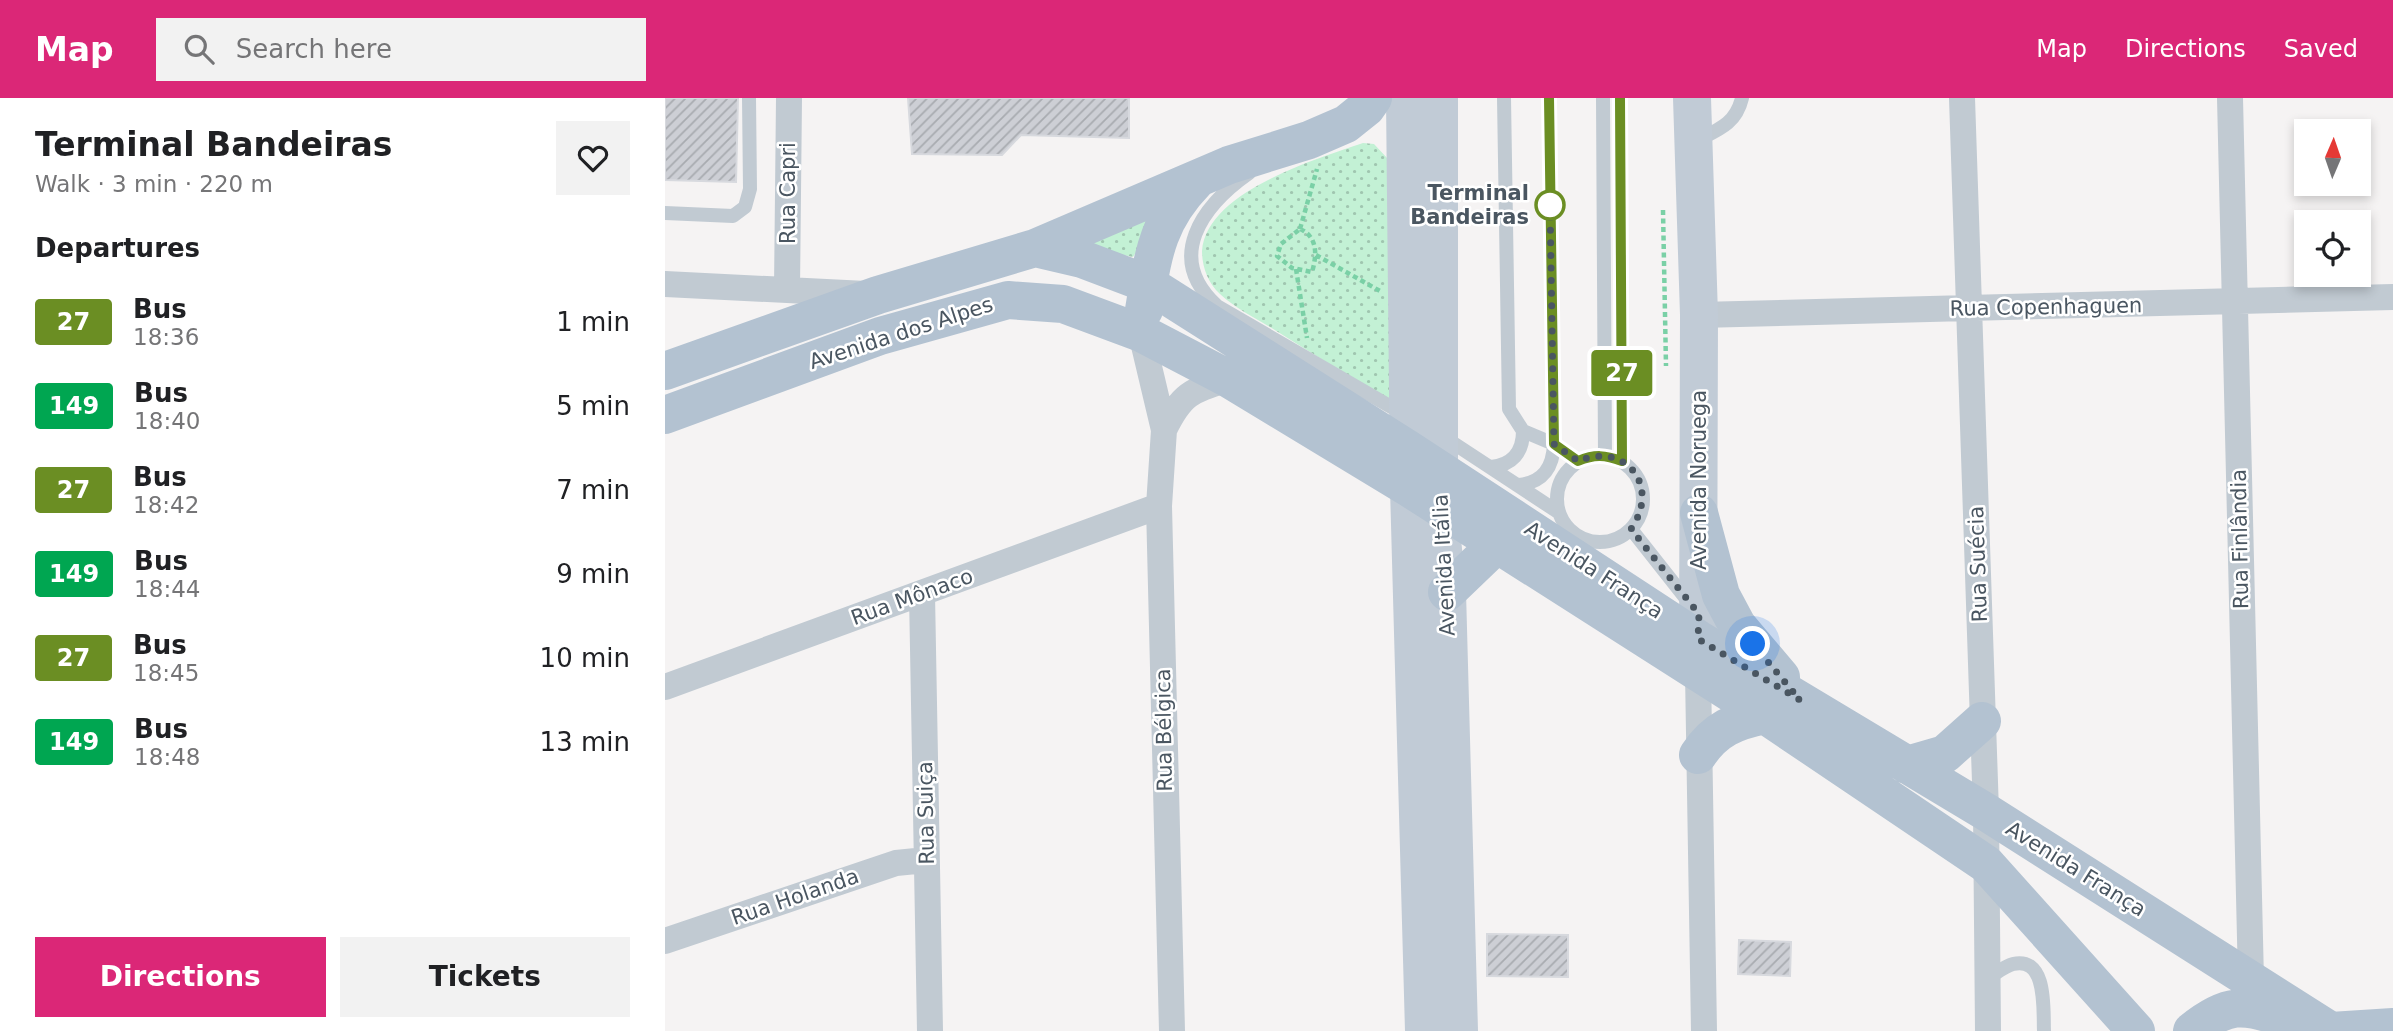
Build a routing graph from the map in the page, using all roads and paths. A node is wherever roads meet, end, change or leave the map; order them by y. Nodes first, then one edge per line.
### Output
1 (749, 98) edge
2 (789, 98) edge
3 (1373, 98) edge
4 (1405, 98) edge
5 (1439, 98) edge
6 (1504, 98) edge
7 (1549, 98) edge
8 (1603, 98) edge
9 (1620, 98) edge
10 (1692, 98) edge
11 (1742, 98) edge
12 (1962, 98) edge
13 (2230, 98) edge
14 (1318, 136) junction
15 (1693, 143) junction
16 (1199, 177) junction
17 (665, 214) edge
18 (1300, 229) junction
19 (1035, 248) junction
20 (1317, 255) junction
21 (1296, 269) junction
22 (665, 284) edge
23 (1148, 284) junction
24 (787, 289) junction
25 (878, 295) junction
26 (1388, 296) dead end
27 (2393, 297) edge
28 (2235, 303) junction
29 (1970, 309) junction
30 (1699, 315) junction
31 (1140, 333) junction
32 (1310, 360) junction
33 (665, 371) edge
34 (1229, 379) junction
35 (665, 415) edge
36 (1164, 430) junction
37 (1523, 431) junction
38 (1554, 444) junction
39 (1605, 455) junction
40 (1424, 461) junction
41 (1578, 461) junction
42 (1622, 461) junction
43 (1491, 467) junction
44 (1519, 485) junction
45 (1159, 506) junction
46 (1558, 512) junction
47 (1699, 513) junction
48 (1631, 529) junction
49 (1496, 545) junction
50 (1447, 592) junction
51 (922, 594) junction
52 (1698, 642) junction
53 (665, 687) edge
54 (1800, 700) junction
55 (1765, 715) junction
56 (1982, 722) junction
57 (1698, 755) junction
58 (1907, 765) junction
59 (1986, 812) junction
60 (926, 860) junction
61 (1986, 864) junction
62 (665, 941) edge
63 (1988, 978) junction
64 (2251, 980) junction
65 (2393, 1027) edge
66 (930, 1031) edge
67 (1172, 1031) edge
68 (1424, 1031) edge
69 (1459, 1031) edge
70 (1704, 1031) edge
71 (1987, 1031) edge
72 (2044, 1031) edge
73 (2136, 1031) edge
74 (2192, 1031) edge
75 (2331, 1031) edge

1 - 17 lane
2 - 24 street, Rua Capri
3 - 14 main road, Avenida dos Alpes
4 - 40 main road, Avenida Itália
5 - 40 main road, Avenida Itália
6 - 37 lane
7 - 38 lane
8 - 39 lane
9 - 42 lane
10 - 15 main road, Avenida Noruega
11 - 15 lane
12 - 29 street, Rua Suécia
13 - 28 street, Rua Finlândia
14 - 16 main road, Avenida dos Alpes
14 - 18 path
14 - 32 lane
15 - 30 main road, Avenida Noruega
16 - 19 main road, Avenida dos Alpes
16 - 23 main road
18 - 20 path
18 - 21 path
19 - 23 main road, Avenida França
19 - 25 main road, Avenida dos Alpes
20 - 21 path
20 - 26 path
21 - 32 path
22 - 24 street
23 - 31 main road
23 - 40 main road, Avenida França
24 - 25 street
25 - 33 main road, Avenida dos Alpes
27 - 28 street, Rua Copenhaguen
28 - 29 street, Rua Copenhaguen
28 - 64 street, Rua Finlândia
29 - 30 street, Rua Copenhaguen
29 - 56 street, Rua Suécia
30 - 47 main road, Avenida Noruega
31 - 34 main road, Avenida França
31 - 35 main road, Avenida dos Alpes
31 - 36 street, Rua Bélgica
32 - 40 lane
34 - 36 street, Rua Bélgica
34 - 40 main road, Avenida França
36 - 45 street, Rua Bélgica
37 - 38 lane
37 - 43 lane
38 - 41 lane
38 - 44 lane
39 - 41 lane
39 - 42 lane
40 - 43 lane
40 - 49 main road, Avenida França
40 - 50 main road, Avenida Itália
40 - 52 main road, Avenida França
40 - 68 main road, Avenida Itália
41 - 46 lane
42 - 48 lane
43 - 44 lane
44 - 46 lane
45 - 51 street, Rua Mônaco
45 - 67 street, Rua Bélgica
46 - 48 lane
47 - 52 main road, Avenida Noruega
47 - 54 main road
48 - 52 lane
49 - 50 main road
49 - 52 main road, Avenida França
50 - 69 main road, Avenida Itália
51 - 53 street, Rua Mônaco
51 - 60 street, Rua Suiça
52 - 54 main road, Avenida França
52 - 55 main road, Avenida França
52 - 57 street, Avenida Noruega
54 - 58 main road, Avenida França
55 - 57 main road
55 - 61 main road, Avenida França
56 - 58 main road
56 - 59 street, Rua Suécia
57 - 70 street, Avenida Noruega
58 - 59 main road, Avenida França
59 - 61 street, Rua Suécia
59 - 64 main road, Avenida França
60 - 62 street, Rua Holanda
60 - 66 street, Rua Suiça
61 - 63 street, Rua Suécia
61 - 73 main road, Avenida França
63 - 71 street, Rua Suécia
63 - 72 lane
64 - 75 main road, Avenida França
65 - 75 main road
74 - 75 main road

